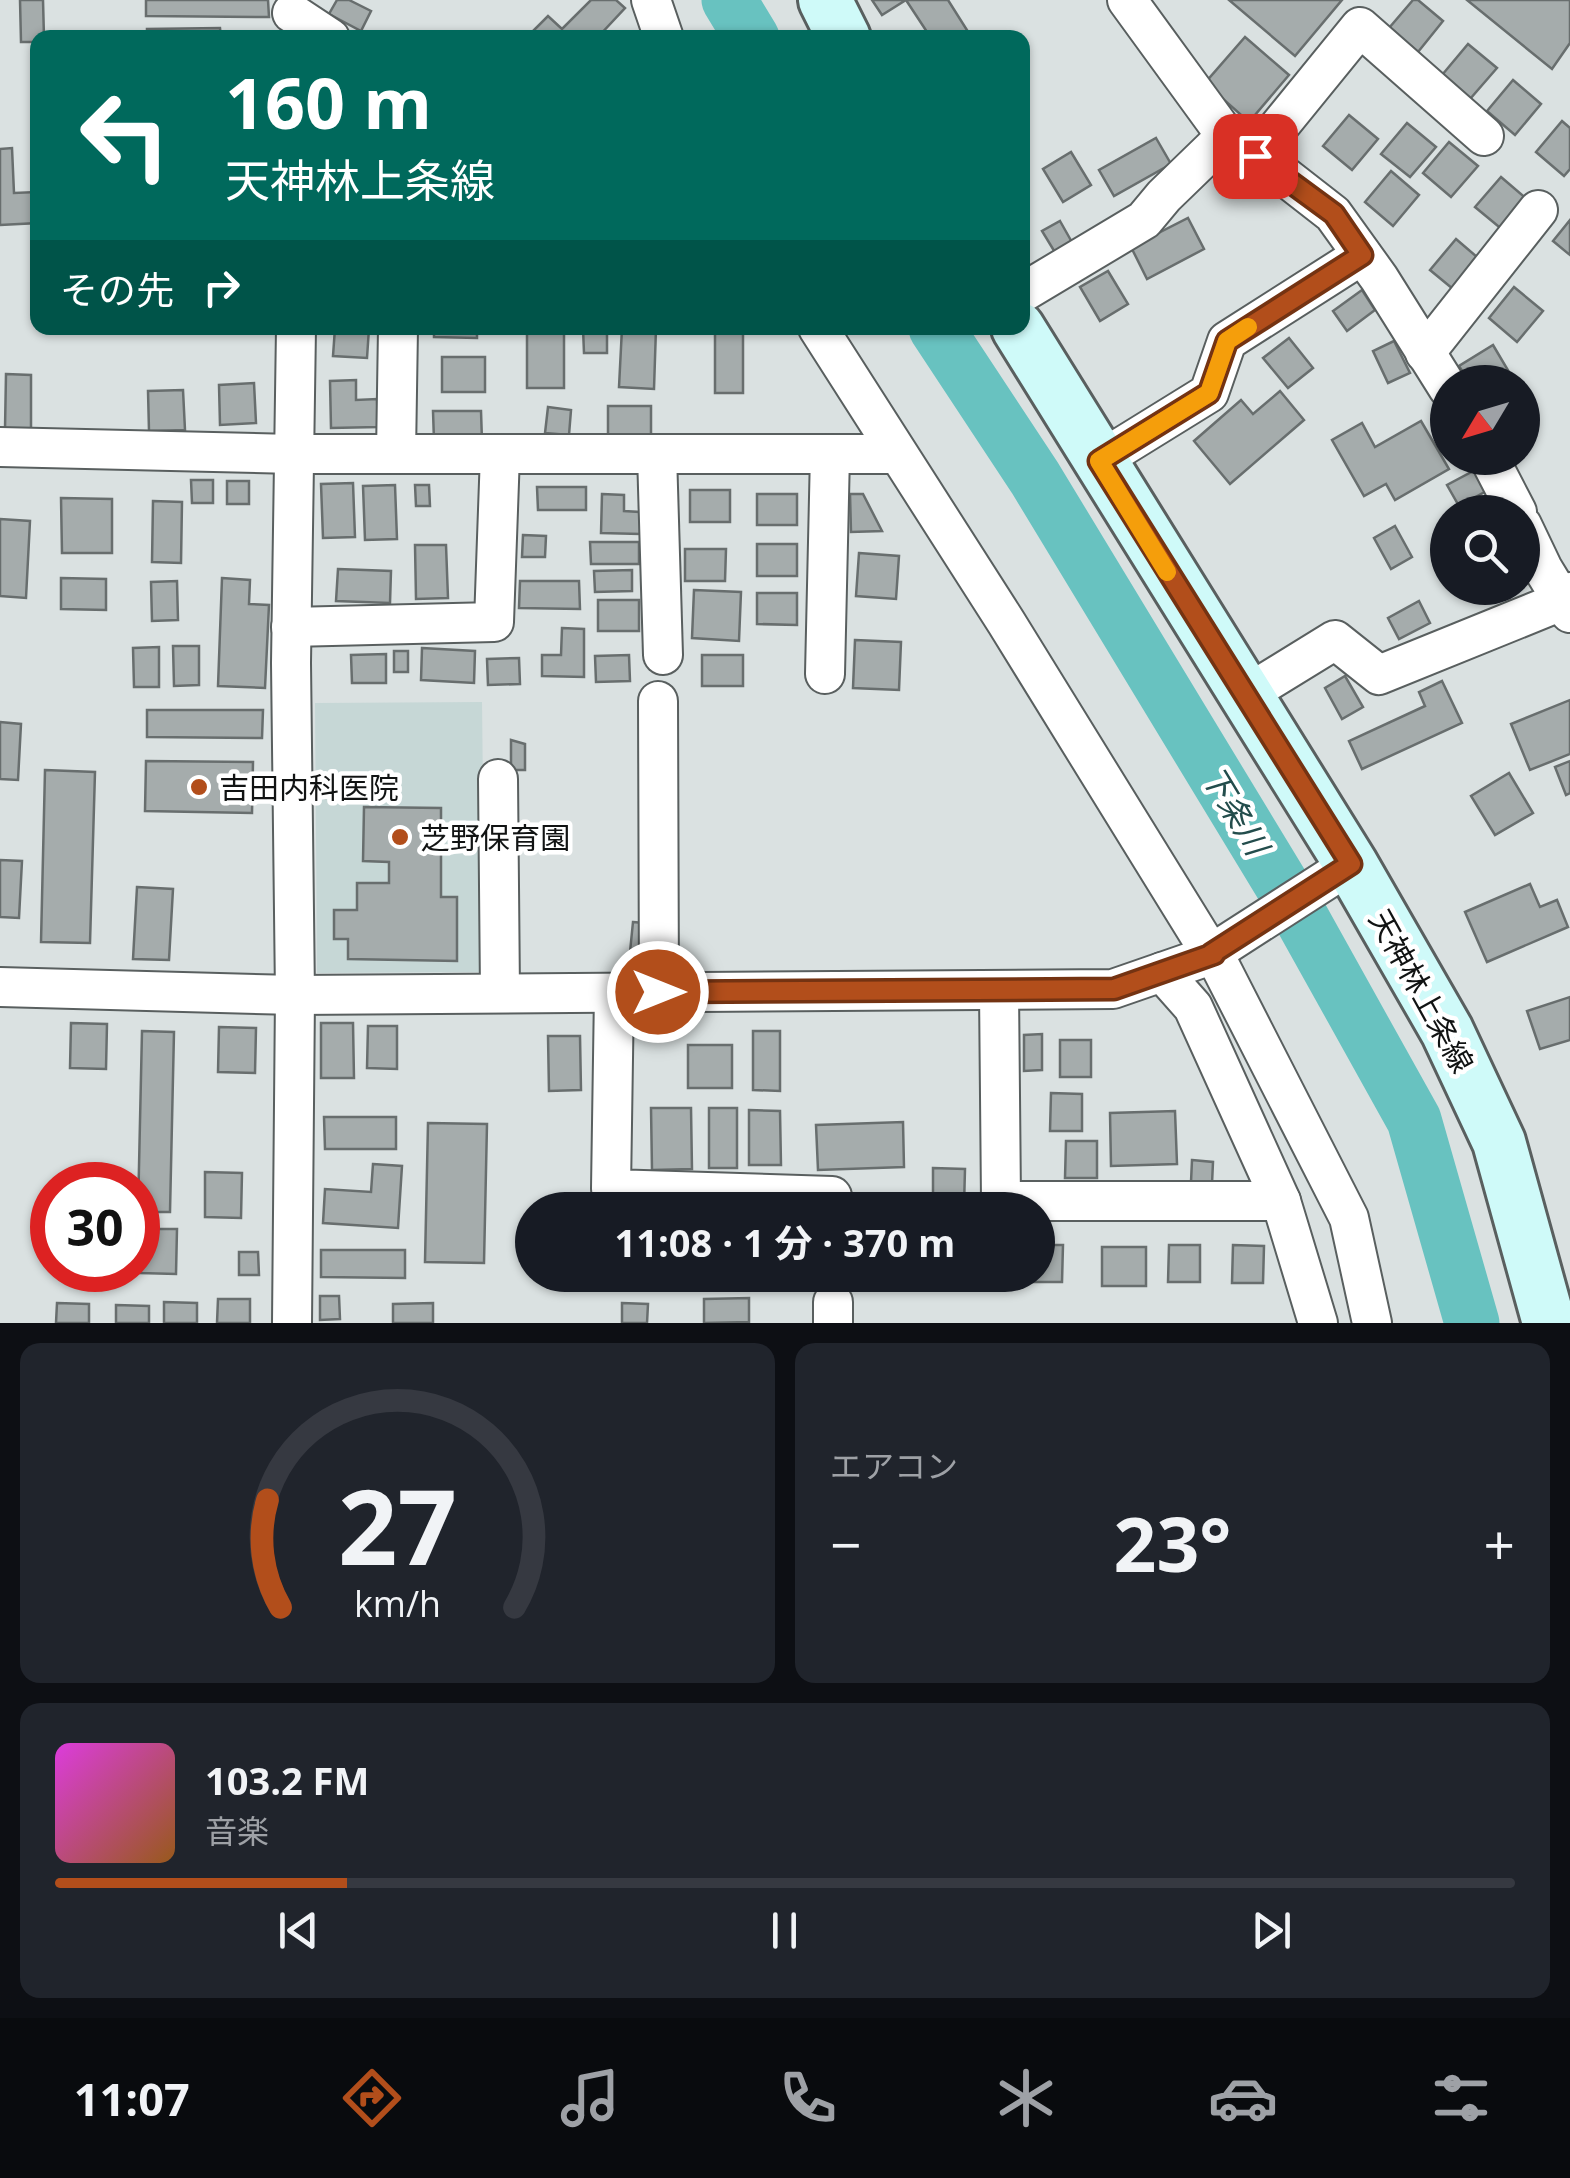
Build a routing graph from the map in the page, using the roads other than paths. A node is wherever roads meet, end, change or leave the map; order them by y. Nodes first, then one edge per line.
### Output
1 (651, 0) edge
2 (825, 0) edge
3 (1126, 0) edge
4 (292, 17) edge
5 (316, 30) edge
6 (661, 30) edge
7 (840, 30) edge
8 (1484, 136) dead end
9 (1240, 146) junction
10 (1538, 210) dead end
11 (1362, 255) junction
12 (1030, 288) edge
13 (296, 335) edge
14 (398, 335) edge
15 (822, 335) edge
16 (1022, 335) edge
17 (1425, 353) junction
18 (1433, 365) edge
19 (0, 447) edge
20 (294, 454) junction
21 (396, 454) junction
22 (500, 454) junction
23 (657, 454) junction
24 (830, 454) junction
25 (896, 454) junction
26 (1099, 461) junction
27 (1540, 565) edge
28 (1568, 602) edge
29 (291, 627) junction
30 (663, 655) dead end
31 (825, 674) dead end
32 (1244, 696) junction
33 (658, 701) dead end
34 (498, 779) dead end
35 (1351, 864) junction
36 (1215, 952) junction
37 (1162, 972) junction
38 (0, 988) edge
39 (999, 990) junction
40 (658, 992) junction
41 (614, 993) junction
42 (500, 994) junction
43 (295, 995) junction
44 (705, 1192) edge
45 (1280, 1201) junction
46 (292, 1323) edge
47 (1318, 1323) edge
48 (1372, 1323) edge
49 (1550, 1323) edge

1 - 6 street
2 - 7 main road
3 - 9 street
4 - 5 street
8 - 9 street
9 - 11 street
9 - 12 street
10 - 17 street
11 - 17 street
11 - 26 street
13 - 20 street
14 - 21 street
15 - 25 street
16 - 26 main road, 天神林上条線
17 - 18 street
19 - 20 street
20 - 21 street
20 - 29 street
21 - 22 street
22 - 23 street
22 - 29 street
23 - 24 street
23 - 30 street
24 - 25 street
24 - 31 street
25 - 36 street
26 - 32 main road, 天神林上条線
27 - 28 street
28 - 32 street
29 - 43 street
32 - 35 main road, 天神林上条線
33 - 40 street
34 - 42 street
35 - 36 street
35 - 49 main road, 天神林上条線
36 - 37 street
36 - 48 street
37 - 39 street
37 - 45 street
38 - 43 street
39 - 40 street
39 - 45 street
40 - 41 street
41 - 42 street
41 - 44 street
42 - 43 street
43 - 46 street
45 - 47 street

